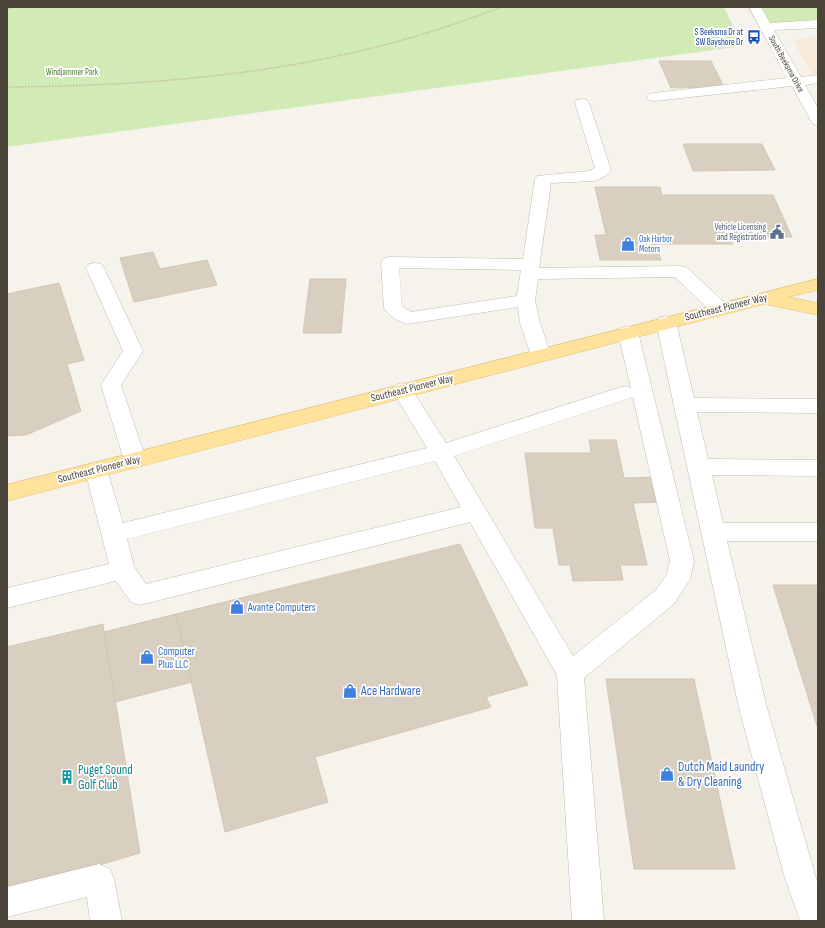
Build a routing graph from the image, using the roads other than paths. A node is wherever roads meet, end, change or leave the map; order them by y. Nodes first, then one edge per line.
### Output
1 (755, 7) edge
2 (818, 24) edge
3 (766, 27) junction
4 (818, 79) edge
5 (795, 80) junction
6 (654, 97) dead end
7 (582, 103) dead end
8 (816, 115) edge
9 (95, 268) dead end
10 (530, 269) junction
11 (818, 284) edge
12 (763, 298) junction
13 (526, 300) junction
14 (720, 309) junction
15 (818, 309) edge
16 (666, 322) junction
17 (628, 332) junction
18 (542, 355) junction
19 (402, 390) junction
20 (625, 393) dead end
21 (684, 405) junction
22 (818, 406) edge
23 (441, 452) junction
24 (135, 460) junction
25 (698, 467) junction
26 (818, 468) edge
27 (96, 470) junction
28 (7, 493) edge
29 (476, 512) junction
30 (713, 532) junction
31 (818, 532) edge
32 (114, 534) junction
33 (122, 570) junction
34 (7, 598) edge
35 (570, 674) junction
36 (7, 902) edge
37 (106, 921) edge
38 (588, 921) edge
39 (816, 921) edge

1 - 3 street, South Beeksma Drive
2 - 3 street
3 - 5 street, South Beeksma Drive
4 - 5 street
5 - 6 street
5 - 8 street, South Beeksma Drive
7 - 10 street
9 - 24 street
10 - 13 street
10 - 13 street
10 - 14 street
11 - 12 main road, Southeast Pioneer Way
12 - 14 main road, Southeast Pioneer Way
12 - 15 main road
13 - 18 street
14 - 16 main road, Southeast Pioneer Way
16 - 17 main road, Southeast Pioneer Way
16 - 21 street
17 - 18 main road, Southeast Pioneer Way
17 - 35 street
18 - 19 main road, Southeast Pioneer Way
19 - 23 street
19 - 24 main road, Southeast Pioneer Way
20 - 23 street
21 - 22 street
21 - 25 street
23 - 29 street
23 - 32 street
24 - 27 main road, Southeast Pioneer Way
25 - 26 street
25 - 30 street
27 - 28 main road, Southeast Pioneer Way
27 - 32 street
29 - 33 street
29 - 35 street
30 - 31 street
30 - 39 street
32 - 33 street
33 - 34 street
35 - 38 street
36 - 37 street

